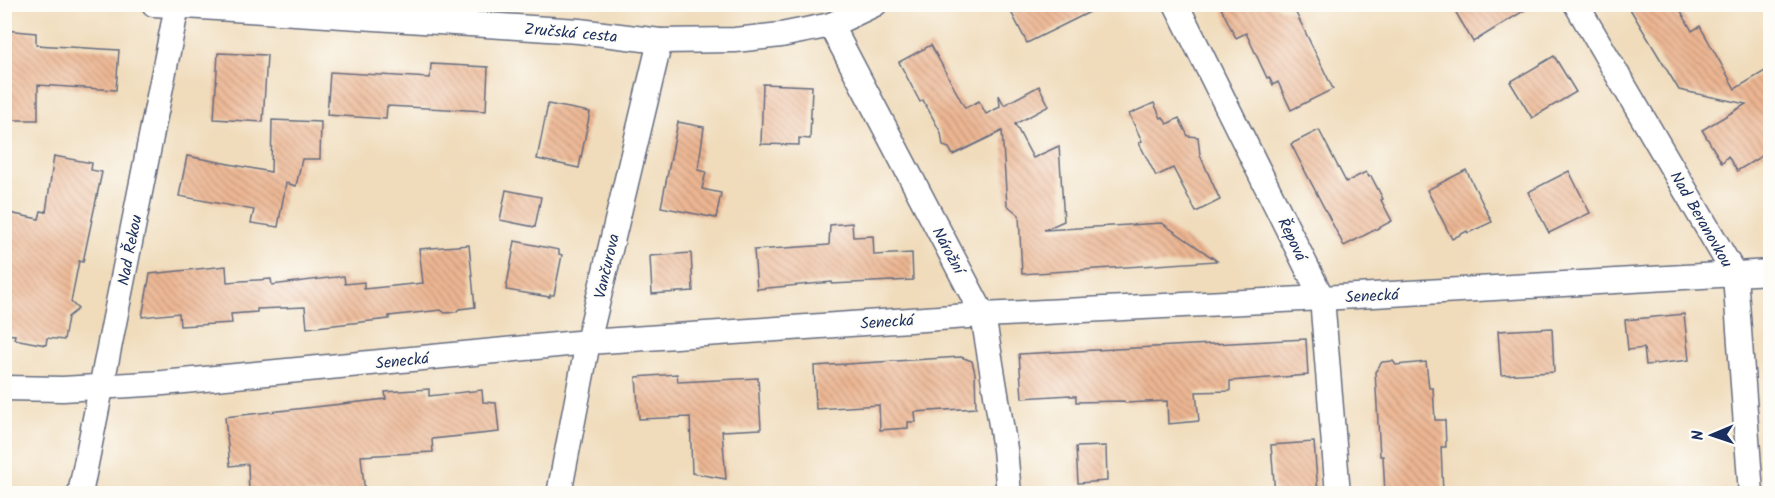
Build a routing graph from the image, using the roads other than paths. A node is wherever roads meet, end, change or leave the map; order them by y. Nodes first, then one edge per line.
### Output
1 (874, 4) edge
2 (1176, 4) edge
3 (1576, 4) edge
4 (165, 5) edge
5 (831, 25) junction
6 (660, 41) junction
7 (1770, 272) edge
8 (1735, 275) junction
9 (1322, 298) junction
10 (983, 315) junction
11 (588, 342) junction
12 (102, 387) junction
13 (4, 388) edge
14 (80, 494) edge
15 (559, 494) edge
16 (1009, 494) edge
17 (1338, 494) edge
18 (1751, 494) edge

1 - 5 street, Zručská cesta
2 - 9 street, Řepová
3 - 8 street, Nad Beranovkou
4 - 6 street, Zručská cesta
4 - 12 street, Nad Řekou
5 - 6 street, Zručská cesta
5 - 10 street, Nárožní
6 - 11 street, Vančurova
7 - 8 street, Senecká
8 - 9 street, Senecká
8 - 18 street, Nad Beranovkou
9 - 10 street, Senecká
9 - 17 street, Řepová
10 - 11 street, Senecká
10 - 16 street, Nárožní
11 - 12 street, Senecká
11 - 15 street, Vančurova
12 - 13 street, Senecká
12 - 14 street, Nad Řekou

